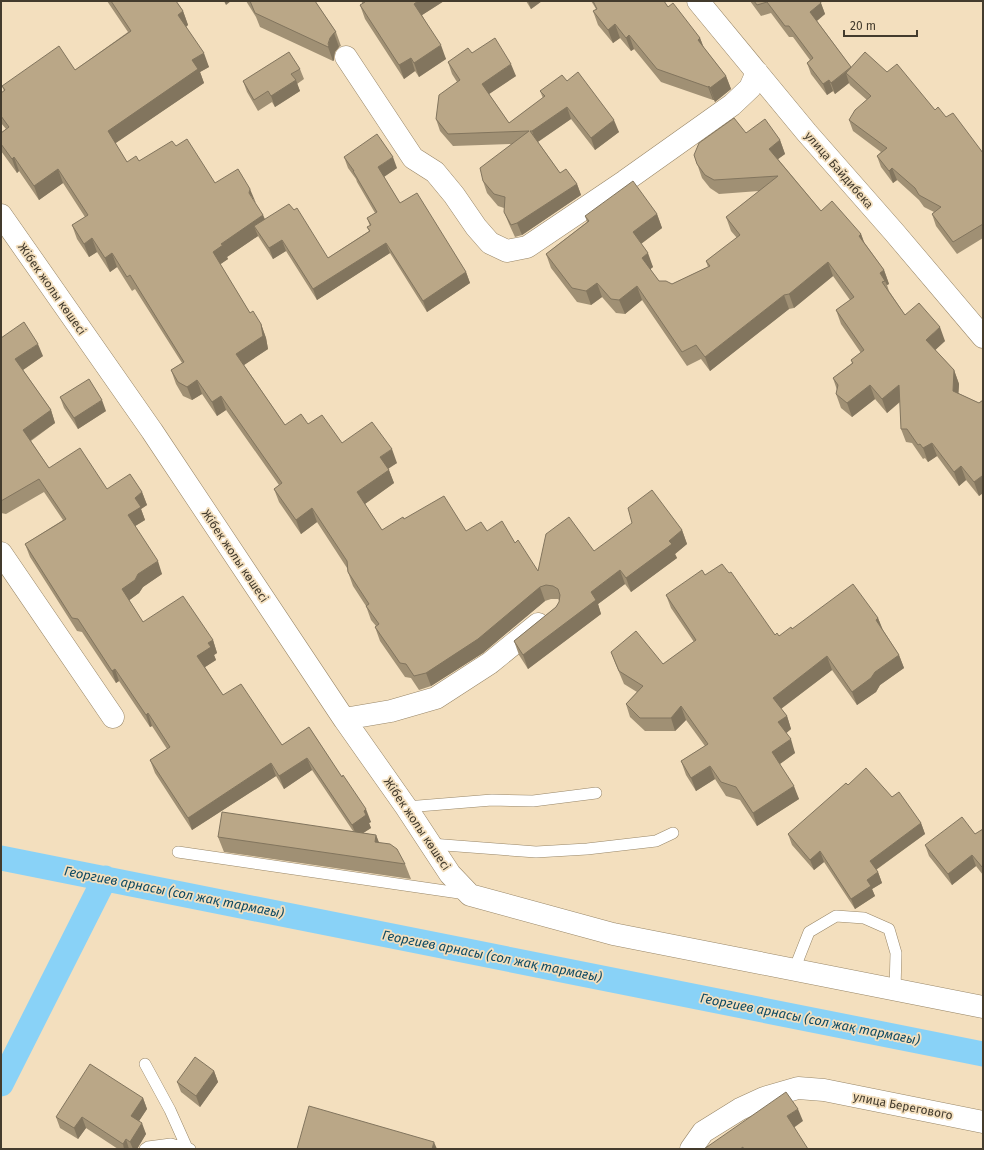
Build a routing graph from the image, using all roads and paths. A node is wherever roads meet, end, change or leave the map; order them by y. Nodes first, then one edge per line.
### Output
1 (698, 1) edge
2 (346, 57) dead end
3 (757, 72) junction
4 (1, 215) edge
5 (983, 337) edge
6 (1, 553) edge
7 (553, 611) edge
8 (113, 717) dead end
9 (344, 719) junction
10 (596, 793) dead end
11 (406, 807) junction
12 (673, 833) dead end
13 (431, 844) junction
14 (178, 852) dead end
15 (470, 895) junction
16 (794, 970) junction
17 (895, 990) junction
18 (983, 1007) edge
19 (145, 1064) dead end
20 (983, 1122) edge
21 (189, 1148) edge
22 (145, 1149) edge
23 (691, 1149) edge

1 - 3 street, улица Байдибека
2 - 3 street
3 - 5 street, улица Байдибека
4 - 9 street, Жібек жолы көшесі
6 - 8 street
7 - 9 street
9 - 11 street, Жібек жолы көшесі
10 - 11 lane
11 - 13 street, Жібек жолы көшесі
12 - 13 lane
13 - 15 street, Жібек жолы көшесі
14 - 15 lane
15 - 16 street
16 - 17 street
16 - 17 lane
17 - 18 street
19 - 21 lane
20 - 23 street, улица Берегового
21 - 22 lane

